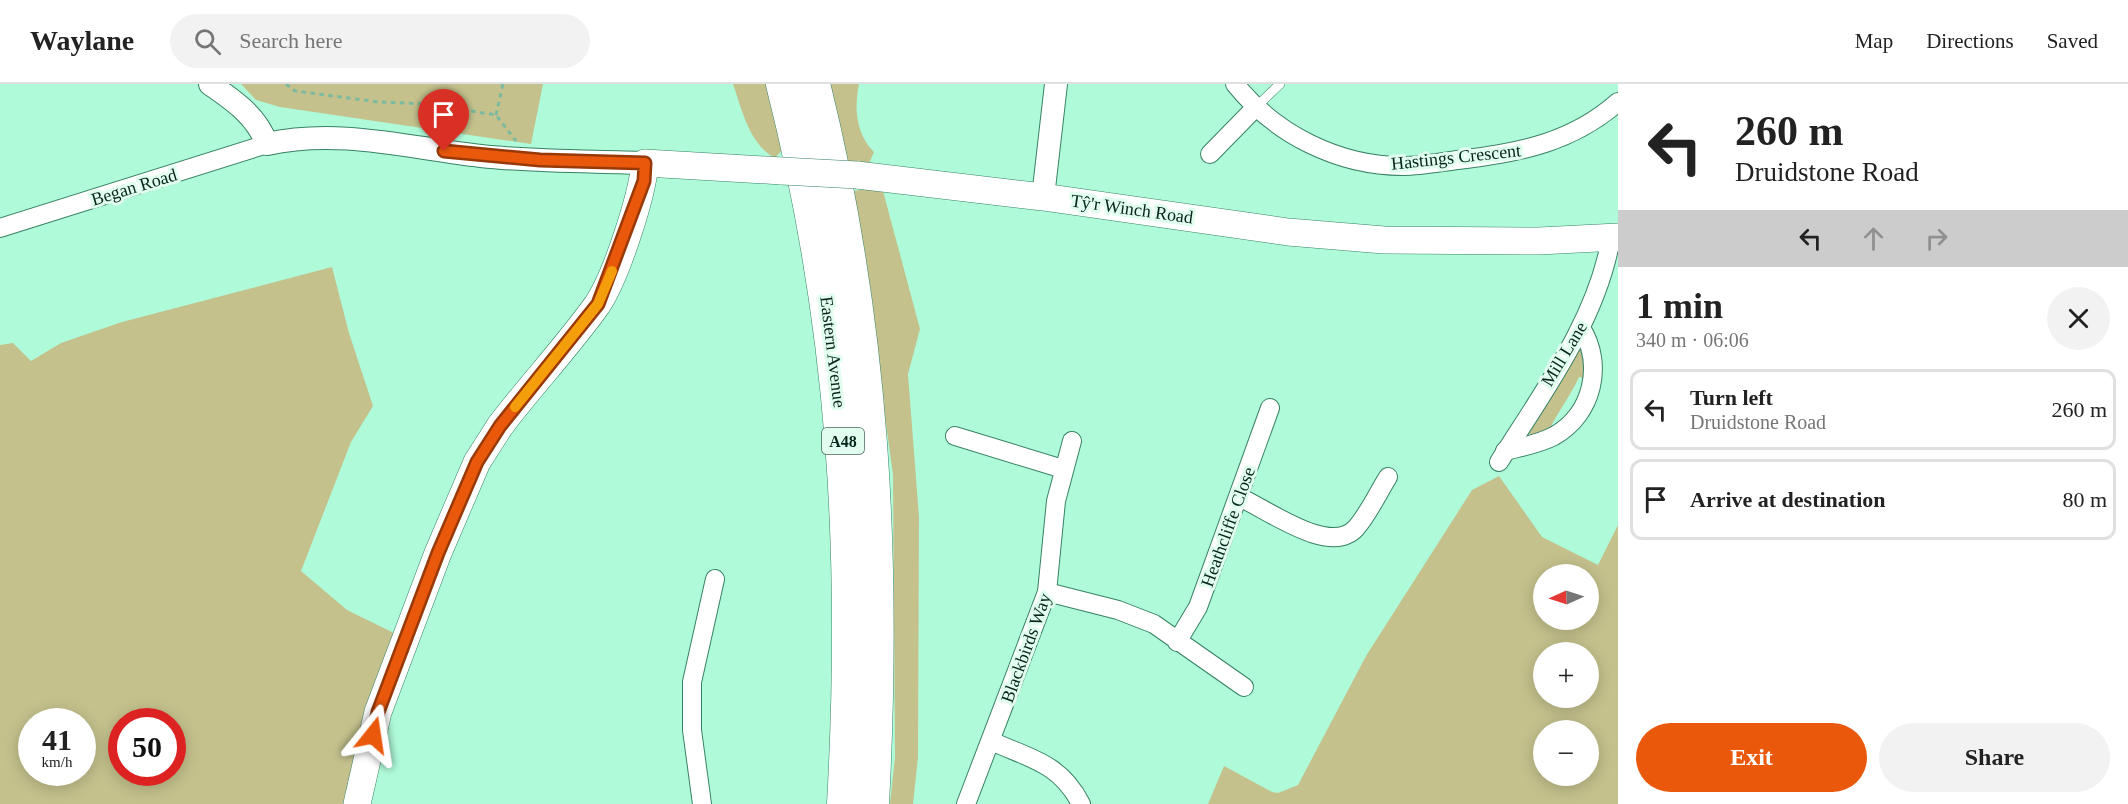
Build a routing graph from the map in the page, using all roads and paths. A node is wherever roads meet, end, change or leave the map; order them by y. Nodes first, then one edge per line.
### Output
1 (210, 84) edge
2 (286, 84) edge
3 (503, 84) edge
4 (782, 84) edge
5 (814, 84) edge
6 (1056, 84) edge
7 (1235, 84) edge
8 (1280, 84) edge
9 (1618, 102) edge
10 (1256, 107) junction
11 (496, 115) junction
12 (518, 142) dead end
13 (267, 144) junction
14 (1210, 154) dead end
15 (645, 163) junction
16 (1044, 197) junction
17 (0, 228) edge
18 (1614, 238) edge
19 (1581, 328) junction
20 (1270, 408) dead end
21 (955, 436) dead end
22 (1072, 441) dead end
23 (1063, 469) junction
24 (1389, 477) dead end
25 (1239, 496) junction
26 (715, 579) dead end
27 (1047, 592) junction
28 (1178, 642) junction
29 (1244, 687) dead end
30 (991, 741) junction
31 (357, 804) edge
32 (702, 804) edge
33 (843, 804) edge
34 (873, 804) edge
35 (966, 804) edge
36 (1082, 804) edge

1 - 13 street
2 - 11 path
3 - 11 path
4 - 33 highway, Eastern Avenue / A48
5 - 34 highway, Eastern Avenue / A48
6 - 16 street
7 - 10 street, Hastings Crescent
8 - 10 lane
9 - 10 street, Hastings Crescent
10 - 14 street
11 - 12 path
13 - 15 street
13 - 17 street, Began Road
15 - 16 main road, Tŷ'r Winch Road, bridge
15 - 31 main road
16 - 18 main road, Tŷ'r Winch Road
18 - 19 street, Mill Lane
19 - 19 street, Mill Lane
20 - 25 street, Heathcliffe Close
21 - 23 street
22 - 23 street, Blackbirds Way
23 - 27 street, Blackbirds Way
24 - 25 street
25 - 28 street, Heathcliffe Close
26 - 32 street
27 - 28 street
27 - 30 street, Blackbirds Way
28 - 29 street
30 - 35 street, Blackbirds Way
30 - 36 street

